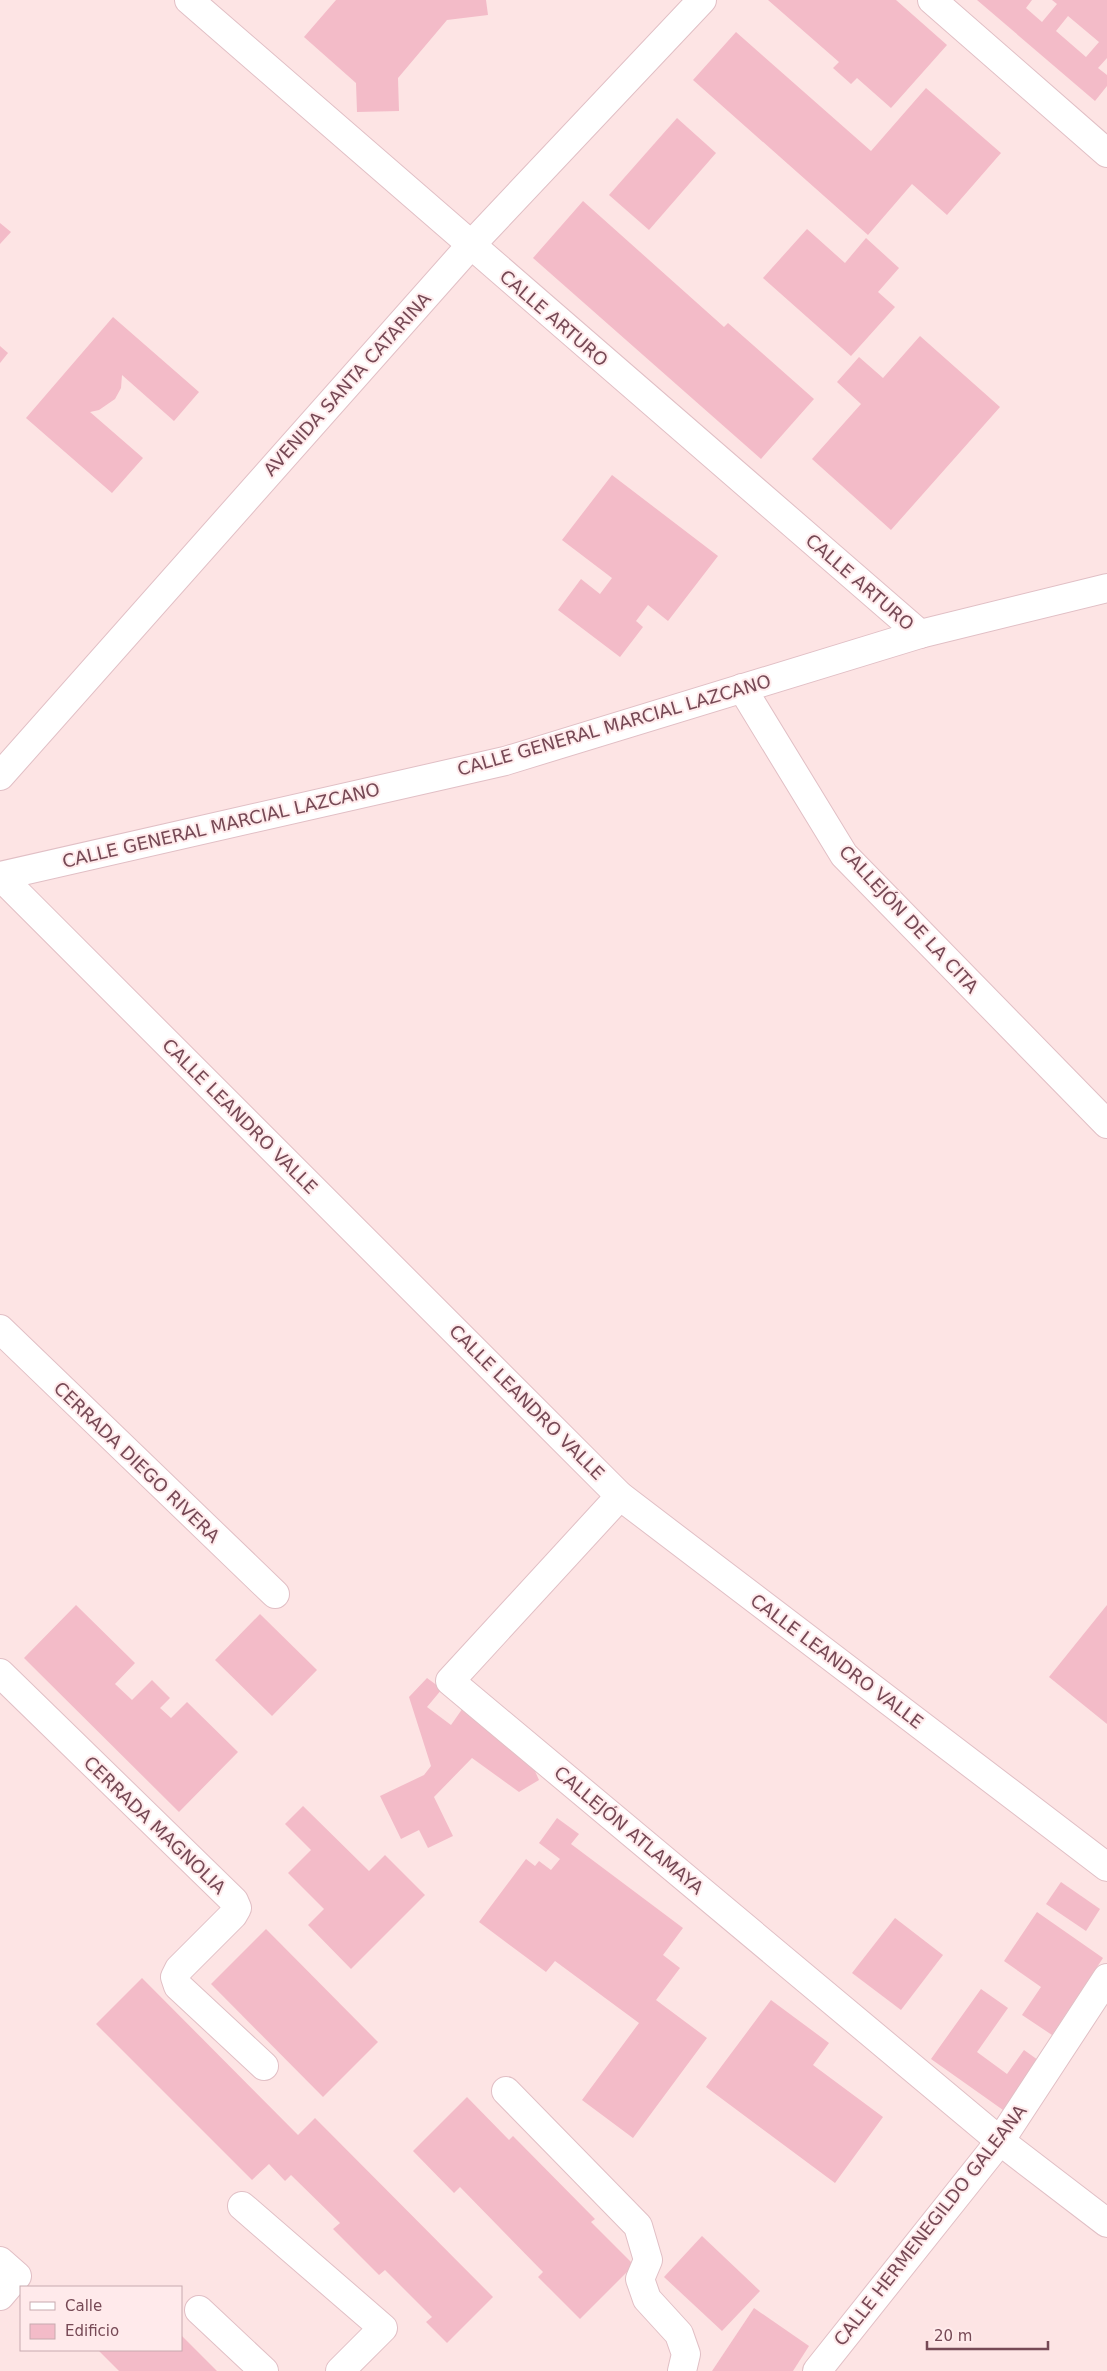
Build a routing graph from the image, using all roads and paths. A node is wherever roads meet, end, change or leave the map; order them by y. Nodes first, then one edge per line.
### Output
1 (189, 0) edge
2 (702, 0) edge
3 (932, 0) edge
4 (1107, 152) edge
5 (470, 246) junction
6 (1107, 588) edge
7 (920, 634) junction
8 (742, 688) junction
9 (0, 776) edge
10 (0, 876) edge
11 (1107, 1124) edge
12 (0, 1329) edge
13 (620, 1496) junction
14 (275, 1594) dead end
15 (0, 1673) edge
16 (1107, 1867) edge
17 (1107, 1978) edge
18 (264, 2066) dead end
19 (506, 2091) dead end
20 (1000, 2141) junction
21 (242, 2206) dead end
22 (1107, 2223) edge
23 (199, 2310) dead end
24 (264, 2371) edge
25 (340, 2371) edge
26 (682, 2371) edge
27 (817, 2371) edge

1 - 5 street, CALLE ARTURO
2 - 5 street, AVENIDA SANTA CATARINA
3 - 4 street
5 - 7 street, CALLE ARTURO
5 - 9 street, AVENIDA SANTA CATARINA
6 - 7 street, CALLE GENERAL MARCIAL LAZCANO
7 - 8 street, CALLE GENERAL MARCIAL LAZCANO
8 - 10 street, CALLE GENERAL MARCIAL LAZCANO
8 - 11 street, CALLEJÓN DE LA CITA
10 - 13 street, CALLE LEANDRO VALLE
12 - 14 street, CERRADA DIEGO RIVERA
13 - 16 street, CALLE LEANDRO VALLE
13 - 20 street, CALLEJÓN ATLAMAYA
15 - 18 street, CERRADA MAGNOLIA
17 - 20 street, CALLE HERMENEGILDO GALEANA
19 - 26 street
20 - 22 street
20 - 27 street, CALLE HERMENEGILDO GALEANA
21 - 25 street
23 - 24 street

